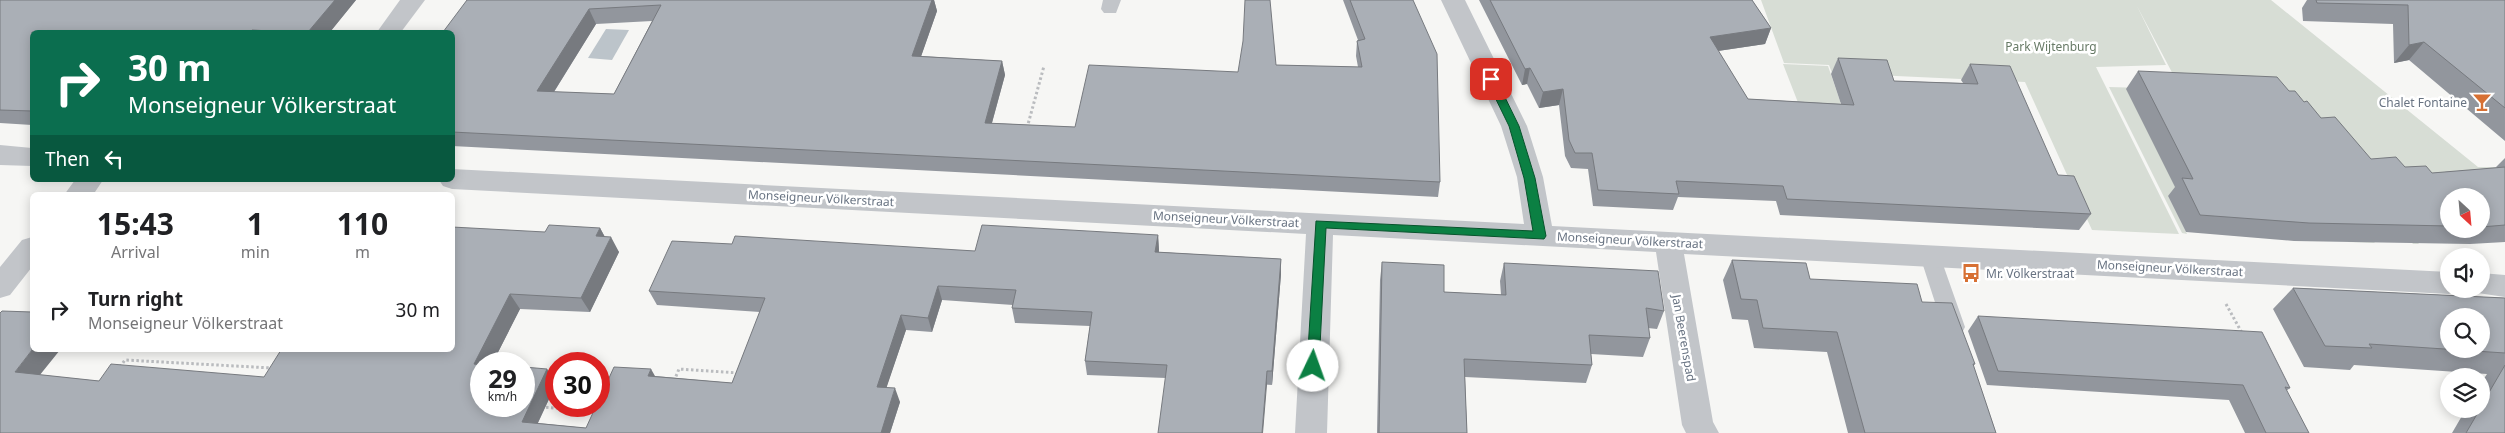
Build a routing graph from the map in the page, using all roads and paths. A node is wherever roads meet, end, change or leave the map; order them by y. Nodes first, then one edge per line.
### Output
1 (413, 0) edge
2 (1453, 0) edge
3 (390, 30) edge
4 (1044, 66) dead end
5 (1026, 132) edge
6 (0, 155) edge
7 (30, 156) edge
8 (455, 179) edge
9 (88, 182) edge
10 (80, 192) edge
11 (1320, 224) junction
12 (1540, 236) junction
13 (1668, 242) junction
14 (30, 250) edge
15 (1930, 256) junction
16 (2207, 270) junction
17 (2440, 283) edge
18 (2490, 285) edge
19 (0, 286) edge
20 (2505, 286) edge
21 (2244, 339) edge
22 (1962, 349) edge
23 (277, 369) edge
24 (748, 373) edge
25 (114, 375) edge
26 (671, 387) edge
27 (539, 407) dead end
28 (545, 407) edge
29 (1311, 433) edge
30 (1703, 433) edge

1 - 3 street
2 - 12 street
4 - 5 path
6 - 7 street
8 - 11 street, Monseigneur Völkerstraat
9 - 10 street
11 - 12 street, Monseigneur Völkerstraat
11 - 29 street
12 - 13 street, Monseigneur Völkerstraat
13 - 15 street, Monseigneur Völkerstraat
13 - 30 street, Jan Beerenspad
14 - 19 street
15 - 16 street, Monseigneur Völkerstraat
15 - 22 lane
16 - 17 street, Monseigneur Völkerstraat
16 - 21 path
18 - 20 street
23 - 25 path
24 - 26 path
27 - 28 path

